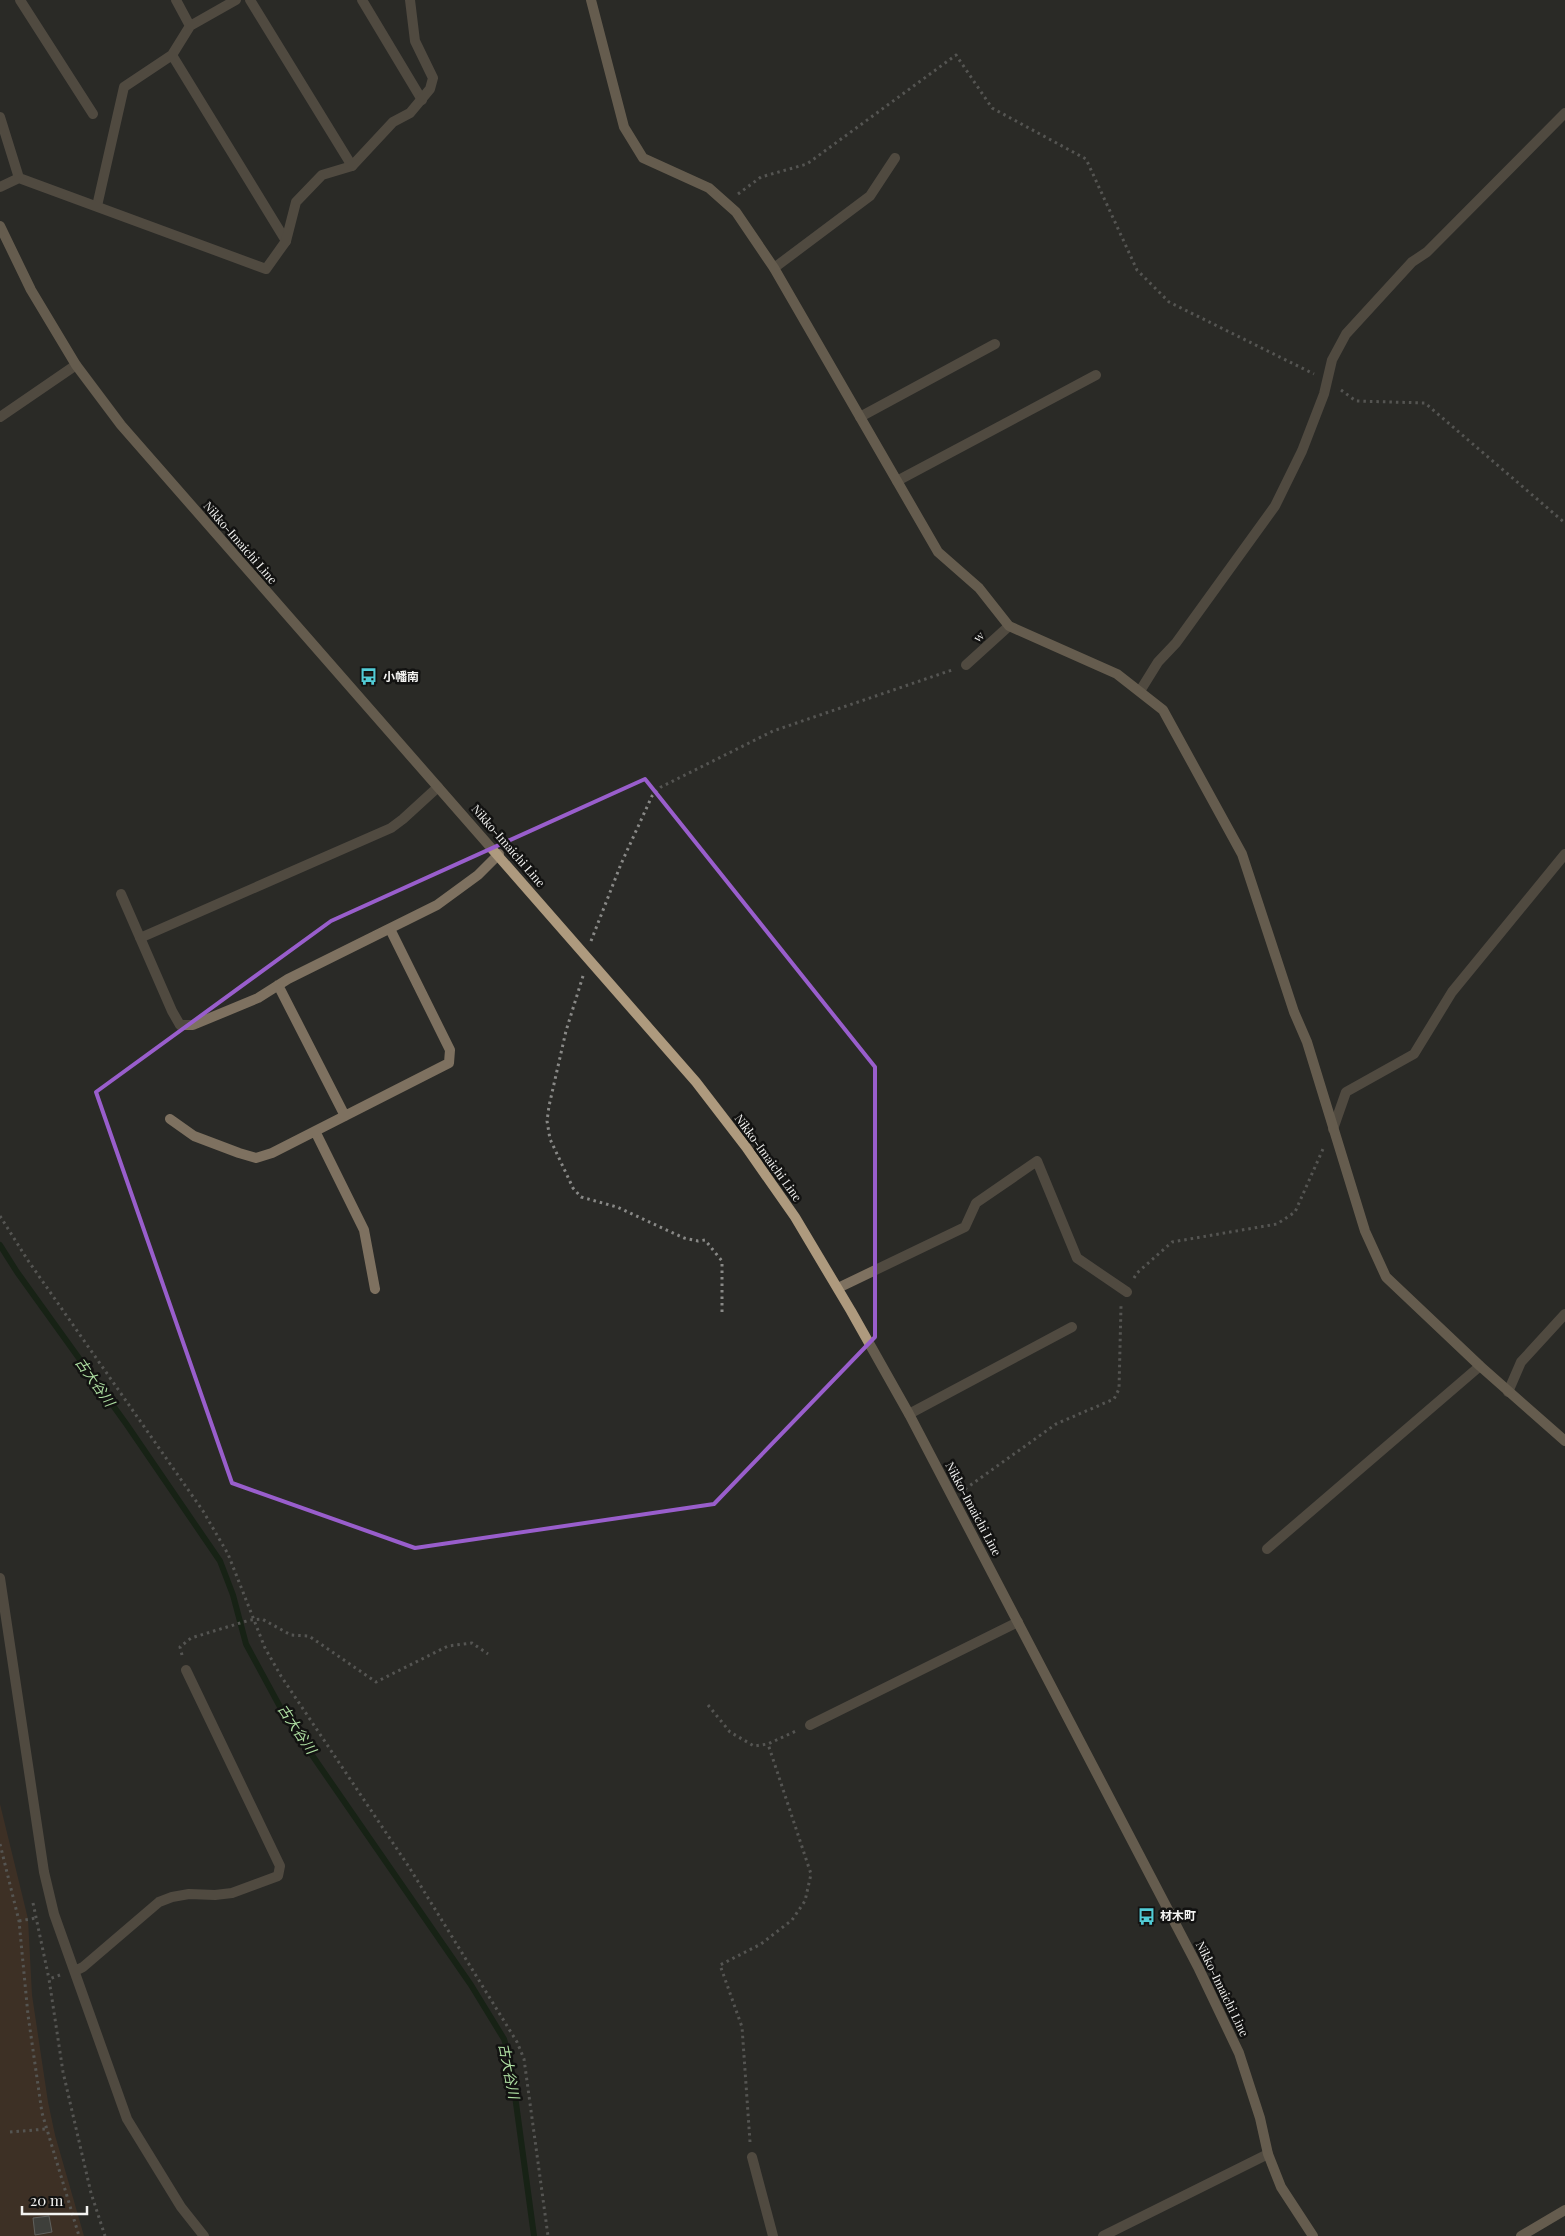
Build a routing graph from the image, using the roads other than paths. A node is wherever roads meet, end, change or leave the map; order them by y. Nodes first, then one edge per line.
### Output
1 (20, 0) edge
2 (176, 0) edge
3 (236, 0) edge
4 (250, 0) edge
5 (362, 0) edge
6 (410, 0) edge
7 (590, 0) edge
8 (190, 26) junction
9 (172, 55) junction
10 (422, 100) junction
11 (1565, 113) edge
12 (93, 114) dead end
13 (0, 116) edge
14 (895, 158) dead end
15 (352, 166) junction
16 (19, 178) junction
17 (0, 187) edge
18 (96, 206) junction
19 (0, 226) edge
20 (286, 241) junction
21 (774, 268) junction
22 (995, 344) dead end
23 (76, 365) junction
24 (1096, 374) dead end
25 (0, 417) edge
26 (860, 417) junction
27 (897, 481) junction
28 (1009, 626) junction
29 (966, 665) road end
30 (1140, 691) junction
31 (438, 787) junction
32 (499, 854) junction
33 (1565, 854) edge
34 (120, 894) dead end
35 (390, 929) junction
36 (140, 938) junction
37 (278, 985) junction
38 (345, 1116) junction
39 (170, 1119) dead end
40 (1333, 1129) junction
41 (316, 1131) junction
42 (838, 1288) junction
43 (376, 1289) dead end
44 (1126, 1292) road end
45 (1565, 1314) edge
46 (1072, 1327) dead end
47 (1480, 1366) junction
48 (1508, 1392) junction
49 (909, 1414) junction
50 (1565, 1441) edge
51 (1267, 1549) dead end
52 (0, 1578) edge
53 (1018, 1622) junction
54 (186, 1670) road end
55 (810, 1725) road end
56 (75, 1971) junction
57 (1268, 2154) junction
58 (752, 2157) road end
59 (1565, 2210) edge
60 (204, 2236) edge
61 (773, 2236) edge
62 (1103, 2236) edge
63 (1313, 2236) edge
64 (1521, 2236) edge

1 - 12 street
2 - 8 street
3 - 8 street
4 - 15 street
5 - 10 street
6 - 10 street
7 - 21 main road
8 - 9 street
9 - 18 street
9 - 20 street
10 - 15 street
11 - 30 street
13 - 16 street
14 - 21 street
15 - 20 street
16 - 17 street
16 - 18 street
18 - 20 street
19 - 23 main road, Nikko-Imaichi Line
21 - 26 main road
22 - 26 street
23 - 25 street
23 - 31 main road, Nikko-Imaichi Line
24 - 27 street
26 - 27 main road
27 - 28 main road
28 - 29 street, w
28 - 30 main road
30 - 40 main road
31 - 32 main road, Nikko-Imaichi Line
31 - 36 street
32 - 35 street
32 - 42 main road, Nikko-Imaichi Line
33 - 40 street
34 - 36 street
35 - 37 street
35 - 38 street
36 - 37 street
37 - 38 street
38 - 41 street
39 - 41 street
40 - 47 main road
41 - 43 street
42 - 44 street
42 - 49 main road, Nikko-Imaichi Line
45 - 48 street
46 - 49 street
47 - 48 main road
47 - 51 street
48 - 50 main road
49 - 53 main road, Nikko-Imaichi Line
52 - 56 street
53 - 55 street
53 - 57 main road, Nikko-Imaichi Line
54 - 56 street
56 - 60 street
57 - 62 street
57 - 63 main road, Nikko-Imaichi Line
58 - 61 street
59 - 64 main road

